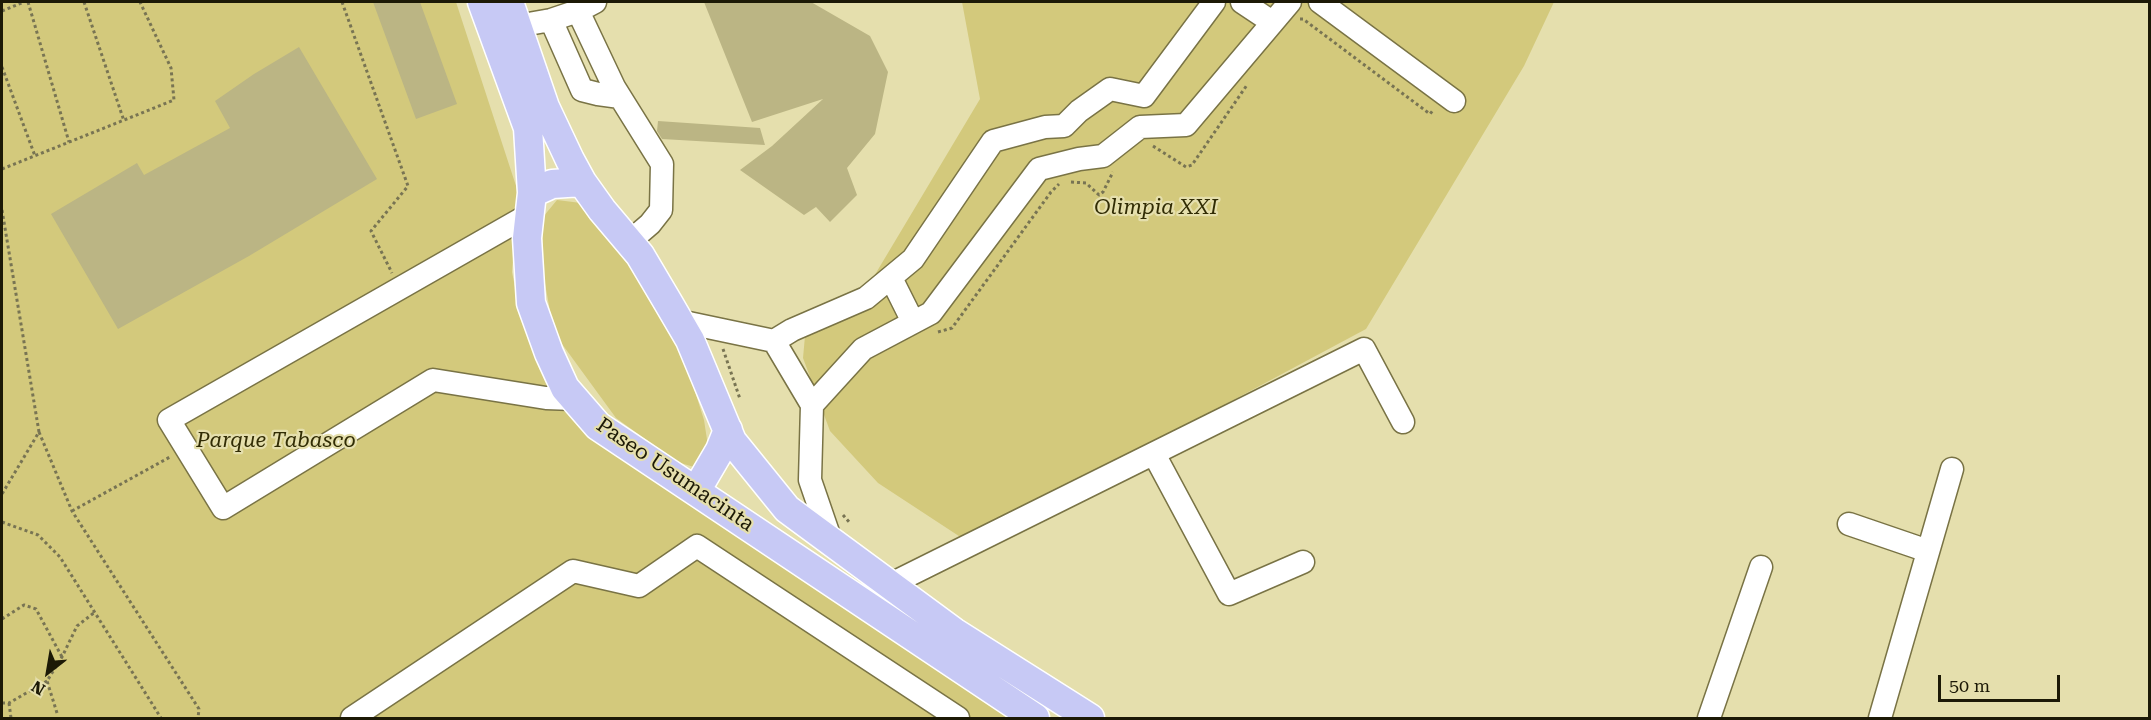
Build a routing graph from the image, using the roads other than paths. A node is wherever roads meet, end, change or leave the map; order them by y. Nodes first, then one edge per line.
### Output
1 (482, 2) edge
2 (1214, 2) edge
3 (1242, 2) edge
4 (1320, 2) edge
5 (587, 6) edge
6 (1346, 9) edge
7 (513, 14) edge
8 (1285, 14) edge
9 (552, 20) junction
10 (1144, 96) junction
11 (620, 97) junction
12 (1450, 98) road end
13 (1045, 127) junction
14 (1151, 136) junction
15 (1055, 165) junction
16 (582, 182) junction
17 (531, 203) junction
18 (629, 242) junction
19 (891, 278) junction
20 (679, 321) junction
21 (922, 327) junction
22 (774, 341) junction
23 (574, 399) junction
24 (812, 405) junction
25 (1403, 422) dead end
26 (728, 430) junction
27 (1154, 454) junction
28 (1952, 469) dead end
29 (696, 491) junction
30 (1849, 524) dead end
31 (840, 532) junction
32 (1928, 551) junction
33 (1303, 562) dead end
34 (1761, 567) dead end
35 (890, 585) junction
36 (352, 718) edge
37 (958, 718) edge
38 (1035, 718) edge
39 (1090, 718) edge
40 (1709, 718) edge
41 (1880, 718) edge

1 - 17 main road, Paseo Usumacinta
2 - 10 street
3 - 8 street
4 - 6 street
5 - 9 street
5 - 11 street
6 - 12 street
7 - 9 street
7 - 16 main road, Paseo Usumacinta
8 - 14 street
9 - 11 street
10 - 13 street
10 - 14 street
11 - 18 street
13 - 15 street
13 - 19 street
14 - 15 street
15 - 21 street
16 - 17 main road
16 - 18 main road, Paseo Usumacinta
17 - 23 main road, Paseo Usumacinta
17 - 23 street
18 - 20 main road, Paseo Usumacinta
19 - 21 street
19 - 22 street
20 - 22 street
20 - 26 main road, Paseo Usumacinta
21 - 24 street
22 - 24 street
23 - 29 main road, Paseo Usumacinta
24 - 31 street
25 - 27 street
26 - 29 main road
26 - 31 main road, Paseo Usumacinta
27 - 33 street
27 - 35 street
28 - 32 street
29 - 38 main road, Paseo Usumacinta
30 - 32 street
31 - 35 main road, Paseo Usumacinta
32 - 41 street
34 - 40 street
35 - 39 main road, Paseo Usumacinta
36 - 37 street

